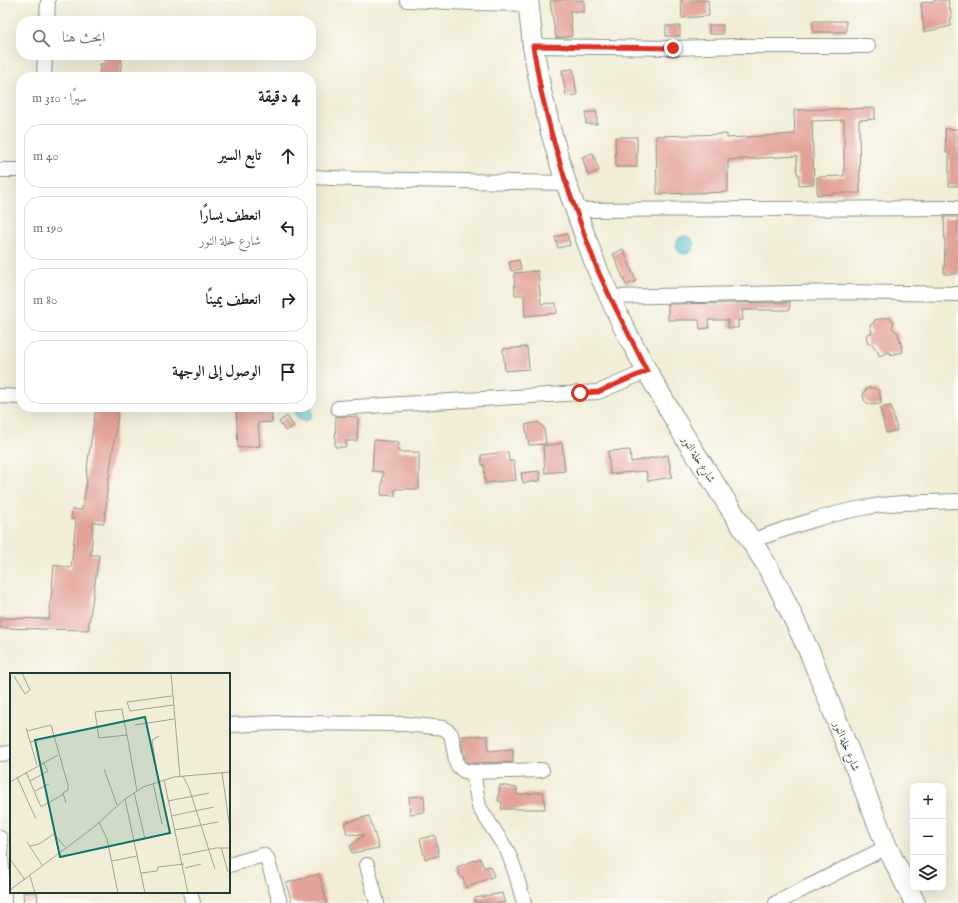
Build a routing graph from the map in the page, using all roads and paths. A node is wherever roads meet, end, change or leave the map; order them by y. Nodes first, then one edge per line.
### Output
1 (48, 0) edge
2 (407, 0) edge
3 (528, 2) edge
4 (47, 16) edge
5 (533, 46) junction
6 (868, 46) dead end
7 (45, 60) edge
8 (44, 72) edge
9 (0, 170) edge
10 (16, 170) edge
11 (316, 177) edge
12 (566, 183) junction
13 (957, 208) edge
14 (576, 210) junction
15 (958, 294) edge
16 (610, 297) junction
17 (647, 371) junction
18 (0, 396) edge
19 (16, 397) edge
20 (338, 408) dead end
21 (958, 500) edge
22 (751, 541) junction
23 (230, 725) edge
24 (10, 753) edge
25 (0, 754) edge
26 (542, 770) dead end
27 (473, 772) junction
28 (0, 838) edge
29 (887, 847) junction
30 (230, 865) edge
31 (367, 865) dead end
32 (190, 893) edge
33 (4, 903) edge
34 (193, 903) edge
35 (280, 903) edge
36 (377, 903) edge
37 (524, 903) edge
38 (776, 903) edge
39 (915, 903) edge

1 - 4 street
2 - 3 street
3 - 5 street, شارع خلة النور
5 - 6 street
5 - 12 street, شارع خلة النور
7 - 8 street
9 - 10 street
11 - 12 street
12 - 14 street, شارع خلة النور
13 - 14 street
14 - 16 street, شارع خلة النور
15 - 16 street
16 - 17 street, شارع خلة النور
17 - 20 street
17 - 22 street, شارع خلة النور
18 - 19 street
21 - 22 street
22 - 29 street, شارع خلة النور
23 - 27 street
24 - 25 street
26 - 27 street
27 - 37 street
28 - 33 street
29 - 38 street
29 - 39 street, شارع خلة النور
30 - 35 street
31 - 36 street
32 - 34 street

